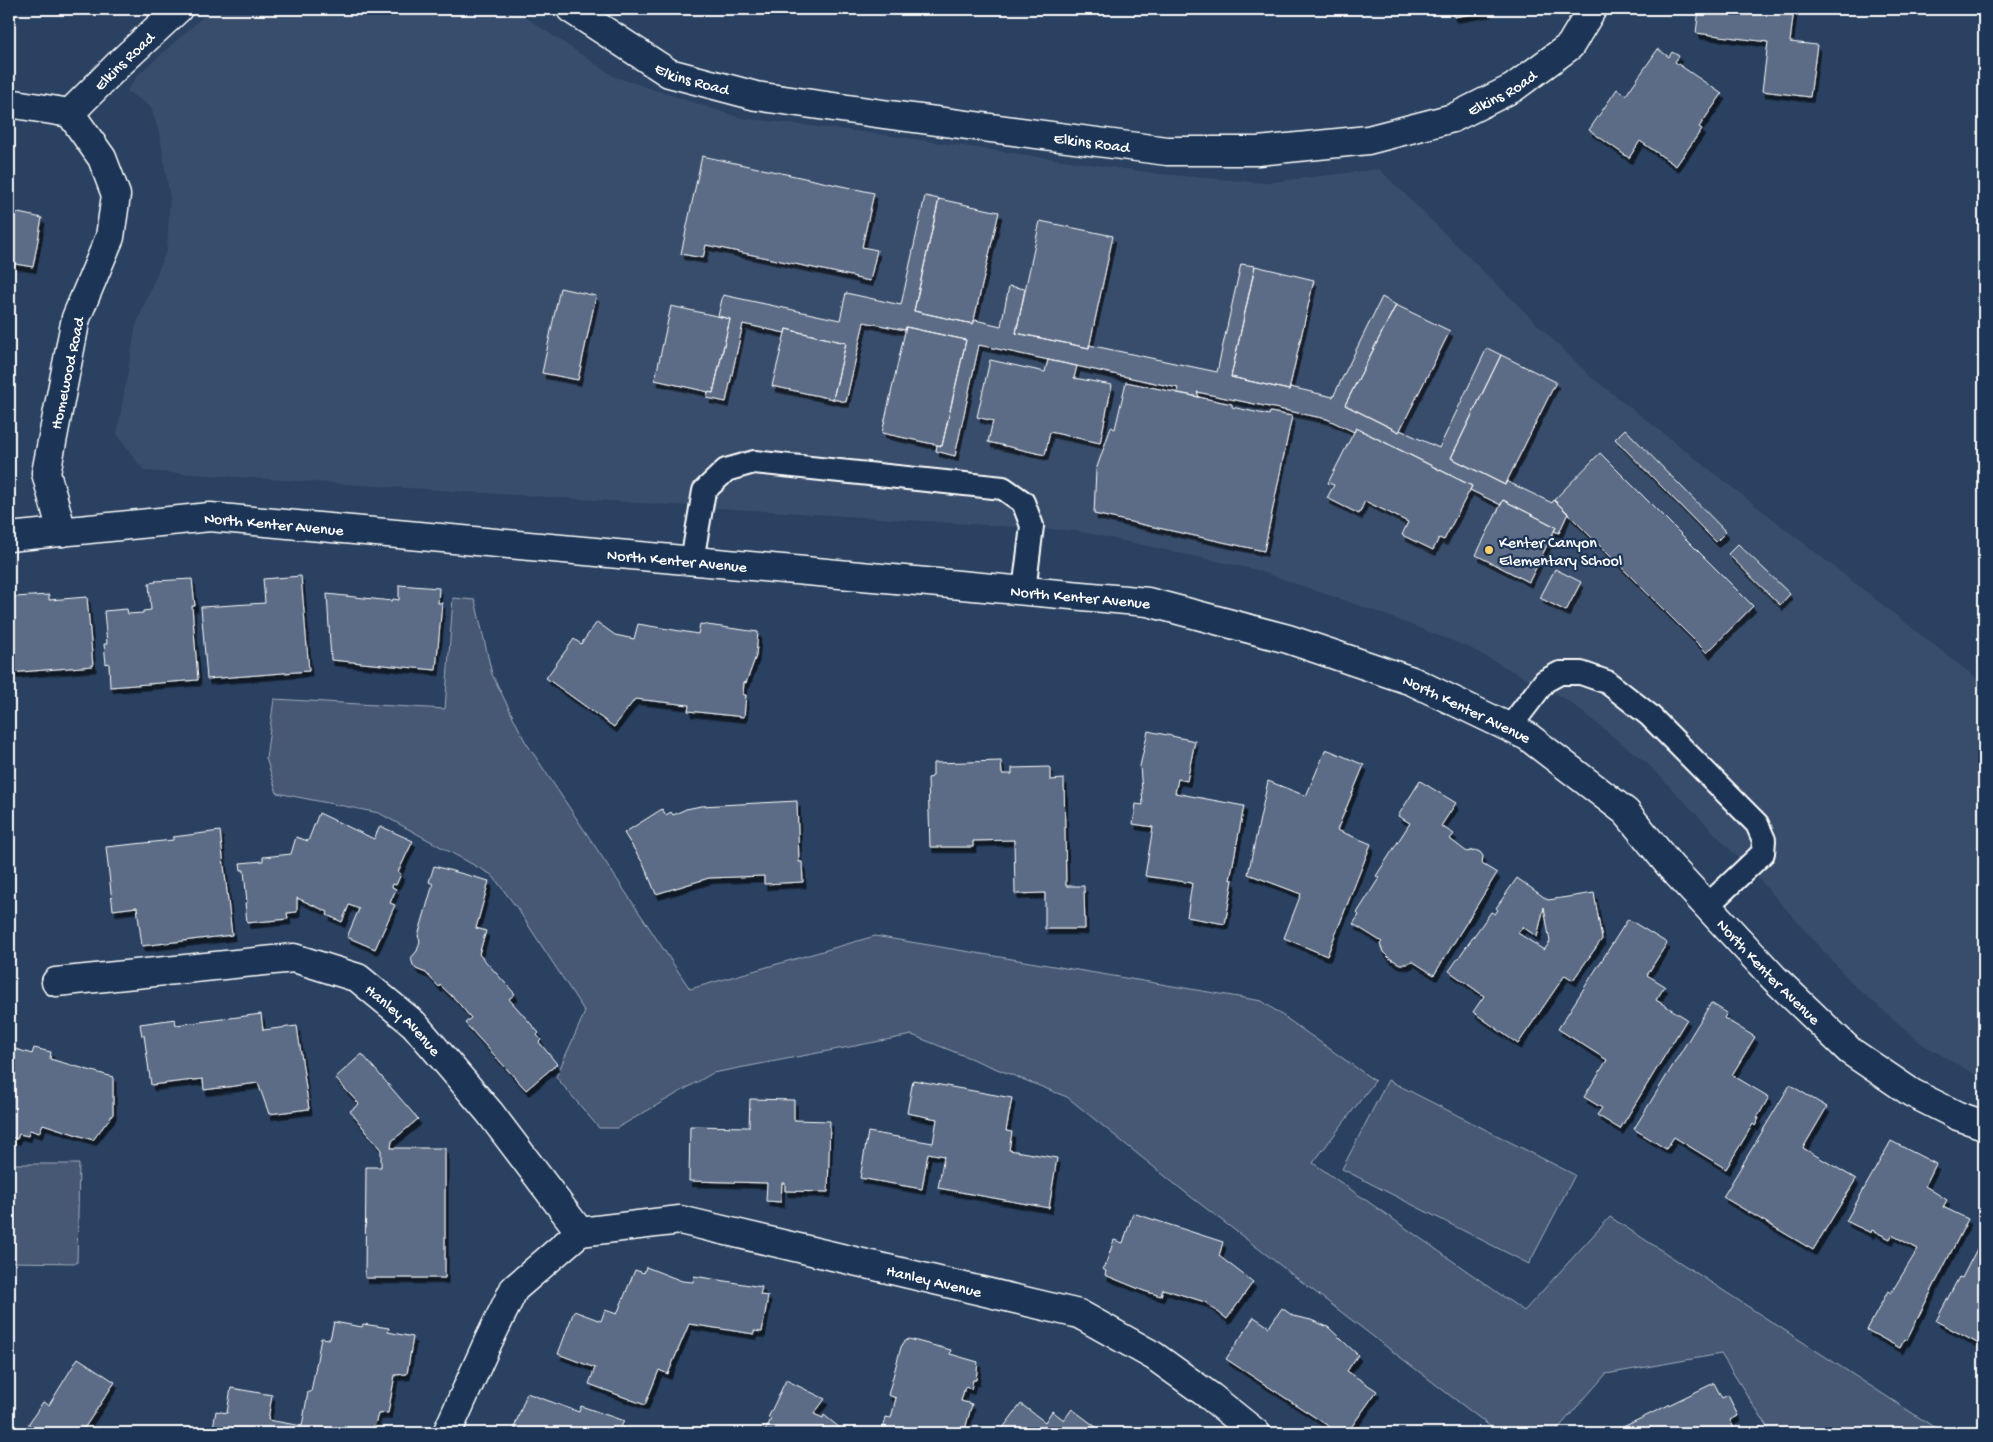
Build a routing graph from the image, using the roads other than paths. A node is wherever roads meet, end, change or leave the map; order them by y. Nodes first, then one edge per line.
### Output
1 (178, 9) edge
2 (571, 9) edge
3 (1592, 9) edge
4 (9, 103) edge
5 (70, 113) junction
6 (62, 532) junction
7 (9, 537) edge
8 (692, 561) junction
9 (1024, 591) junction
10 (1510, 726) junction
11 (1708, 905) junction
12 (56, 982) dead end
13 (1984, 1125) edge
14 (580, 1232) junction
15 (447, 1433) edge
16 (1256, 1433) edge

1 - 5 street, Elkins Road
2 - 3 street, Elkins Road
4 - 5 street
5 - 6 street, Homewood Road
6 - 7 street, North Kenter Avenue
6 - 8 street, North Kenter Avenue
8 - 9 street, North Kenter Avenue
8 - 9 lane
9 - 10 street, North Kenter Avenue
10 - 11 street, North Kenter Avenue
10 - 11 lane
11 - 13 street, North Kenter Avenue
12 - 14 street, Hanley Avenue
14 - 15 street
14 - 16 street, Hanley Avenue

